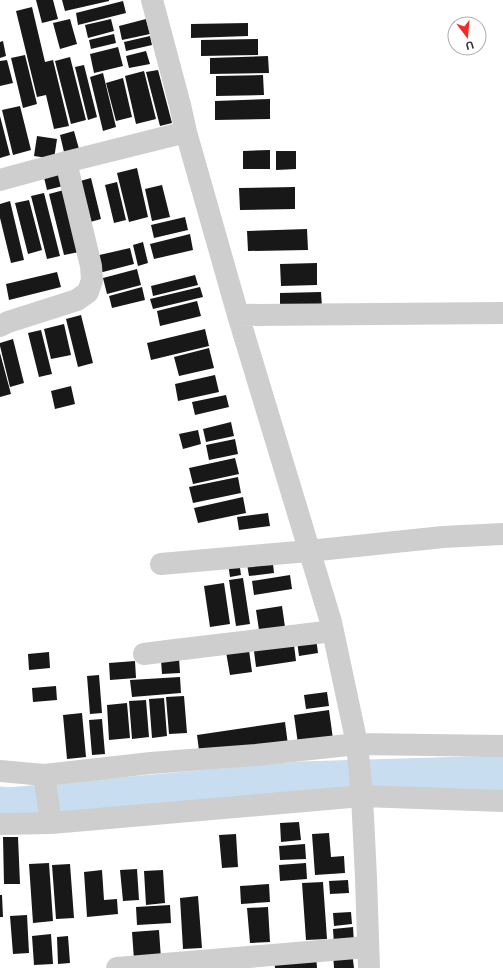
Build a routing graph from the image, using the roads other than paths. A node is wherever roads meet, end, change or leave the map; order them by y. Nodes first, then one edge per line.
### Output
1 (152, 0) edge
2 (186, 132) junction
3 (66, 162) junction
4 (0, 180) edge
5 (503, 314) edge
6 (238, 315) junction
7 (0, 326) edge
8 (503, 534) edge
9 (309, 551) junction
10 (161, 564) dead end
11 (333, 631) junction
12 (144, 654) dead end
13 (503, 746) edge
14 (357, 747) junction
15 (0, 771) edge
16 (361, 787) junction
17 (47, 799) junction
18 (503, 801) edge
19 (0, 824) edge
20 (368, 958) edge
21 (117, 968) edge

1 - 2 street
2 - 3 street
2 - 6 street
3 - 4 street
3 - 7 street
5 - 6 street
6 - 9 street
8 - 9 street
9 - 10 street
9 - 11 street
11 - 12 street
11 - 14 street
13 - 14 street
14 - 16 street
14 - 17 street
15 - 17 street
16 - 17 street
16 - 18 street
16 - 20 street
17 - 19 street
20 - 21 street

